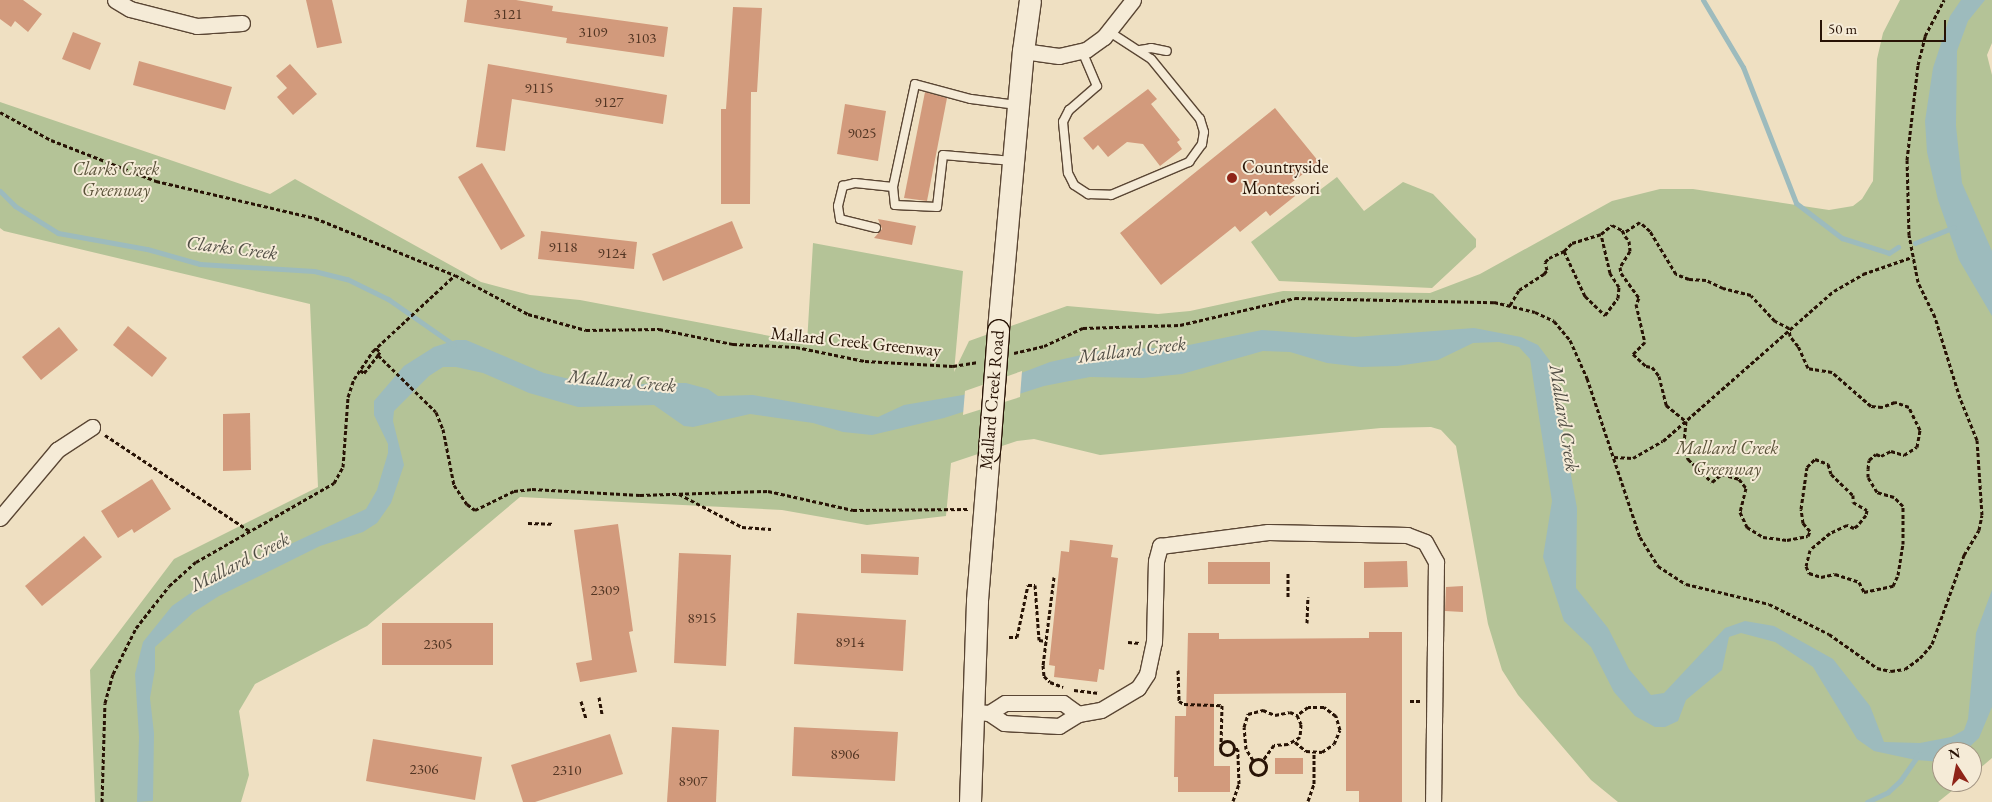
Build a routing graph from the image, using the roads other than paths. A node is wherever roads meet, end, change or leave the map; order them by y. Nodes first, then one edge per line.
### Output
1 (115, 0) edge
2 (1030, 0) edge
3 (1133, 0) edge
4 (242, 23) dead end
5 (1108, 31) junction
6 (1140, 50) junction
7 (1167, 50) dead end
8 (1023, 52) junction
9 (1082, 52) junction
10 (1018, 105) junction
11 (1013, 161) junction
12 (893, 187) junction
13 (876, 228) dead end
14 (92, 427) road end
15 (0, 518) edge
16 (982, 713) junction
17 (1078, 714) junction
18 (970, 802) edge
19 (1433, 802) edge

1 - 4 street
2 - 8 main road, Mallard Creek Road
3 - 5 street
5 - 6 lane
5 - 9 street
6 - 7 lane
6 - 9 lane
8 - 9 street
8 - 10 main road, Mallard Creek Road
10 - 11 main road, Mallard Creek Road
10 - 12 lane
11 - 12 lane
11 - 16 main road, Mallard Creek Road, bridge
12 - 13 lane
14 - 15 street
16 - 17 street
16 - 17 street
16 - 18 main road, Mallard Creek Road
17 - 19 street

